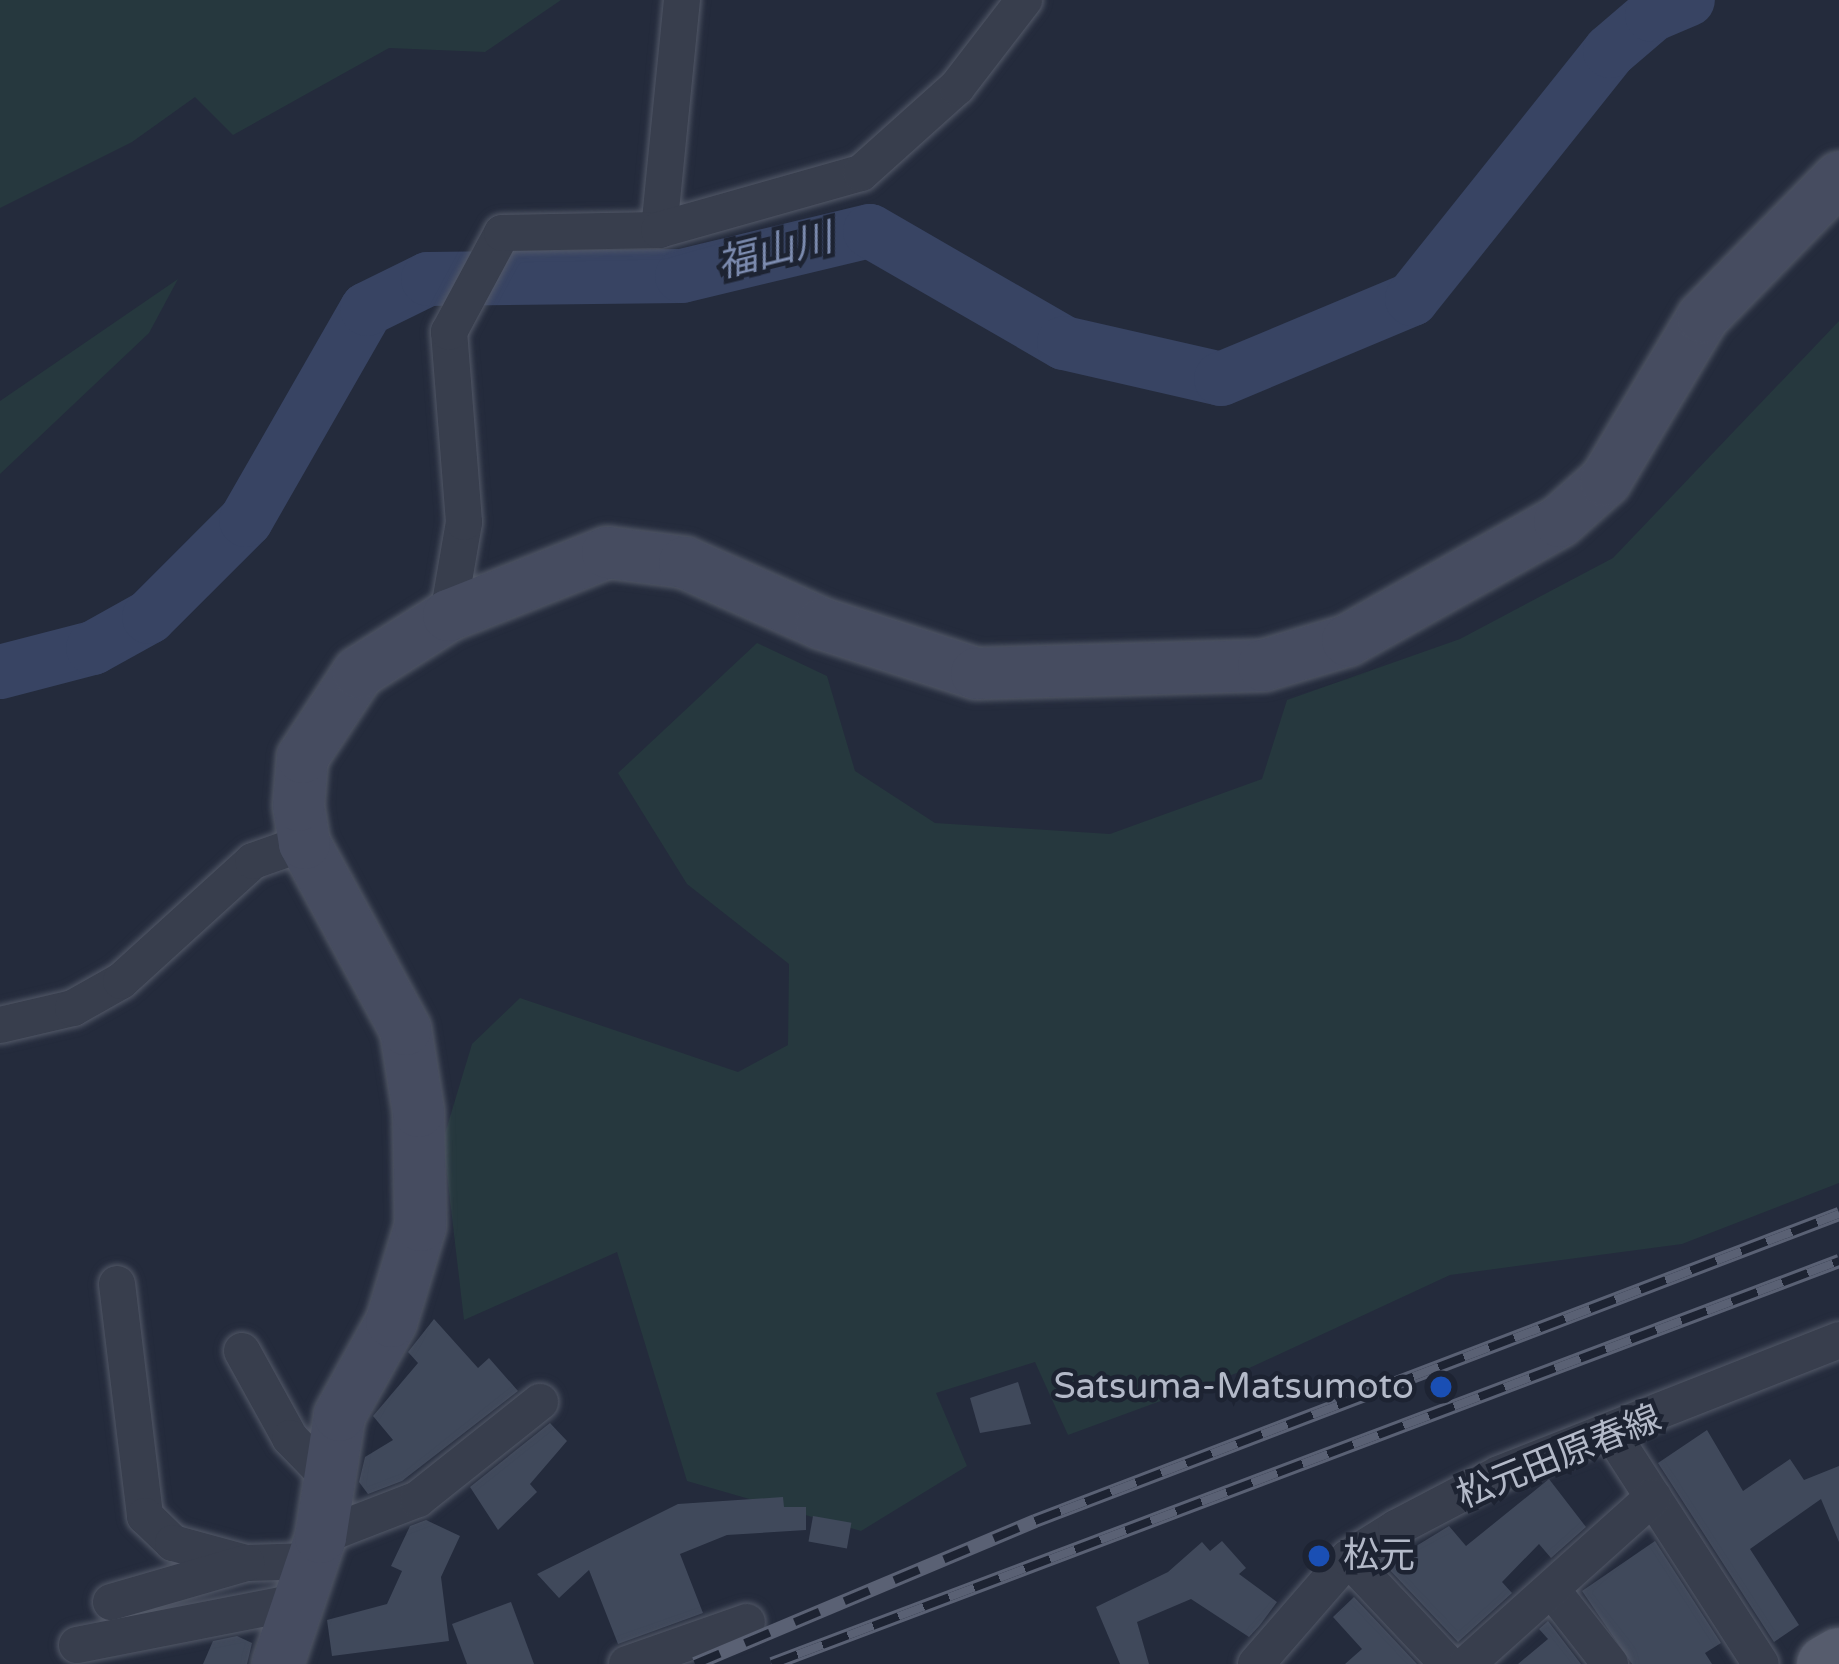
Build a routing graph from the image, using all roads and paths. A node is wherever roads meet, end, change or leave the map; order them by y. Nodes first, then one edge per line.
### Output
1 (682, 0) edge
2 (1024, 0) edge
3 (1839, 177) edge
4 (659, 230) junction
5 (448, 615) junction
6 (304, 843) junction
7 (0, 1025) edge
8 (117, 1285) dead end
9 (1839, 1340) edge
10 (242, 1351) dead end
11 (540, 1402) dead end
12 (1614, 1437) junction
13 (328, 1476) junction
14 (1653, 1497) junction
15 (1348, 1558) junction
16 (246, 1563) junction
17 (312, 1566) junction
18 (1552, 1590) junction
19 (111, 1602) dead end
20 (747, 1622) dead end
21 (77, 1645) dead end
22 (1839, 1656) edge
23 (278, 1664) edge
24 (627, 1664) edge
25 (1256, 1664) edge
26 (1448, 1664) edge
27 (1467, 1664) edge
28 (1610, 1664) edge
29 (1761, 1664) edge
30 (1825, 1664) edge

1 - 4 street
2 - 4 street
3 - 5 street
4 - 5 street
5 - 6 street
6 - 7 street
6 - 13 street
8 - 16 street
9 - 12 street, 松元田原春線
10 - 13 street
11 - 17 street
12 - 14 street
12 - 15 street, 松元田原春線
13 - 17 street
14 - 18 street
14 - 29 street
15 - 25 street, 松元田原春線
15 - 26 street
16 - 17 street
16 - 19 street
17 - 21 street
17 - 23 street
18 - 27 street
18 - 28 street
20 - 24 street
22 - 30 main road

